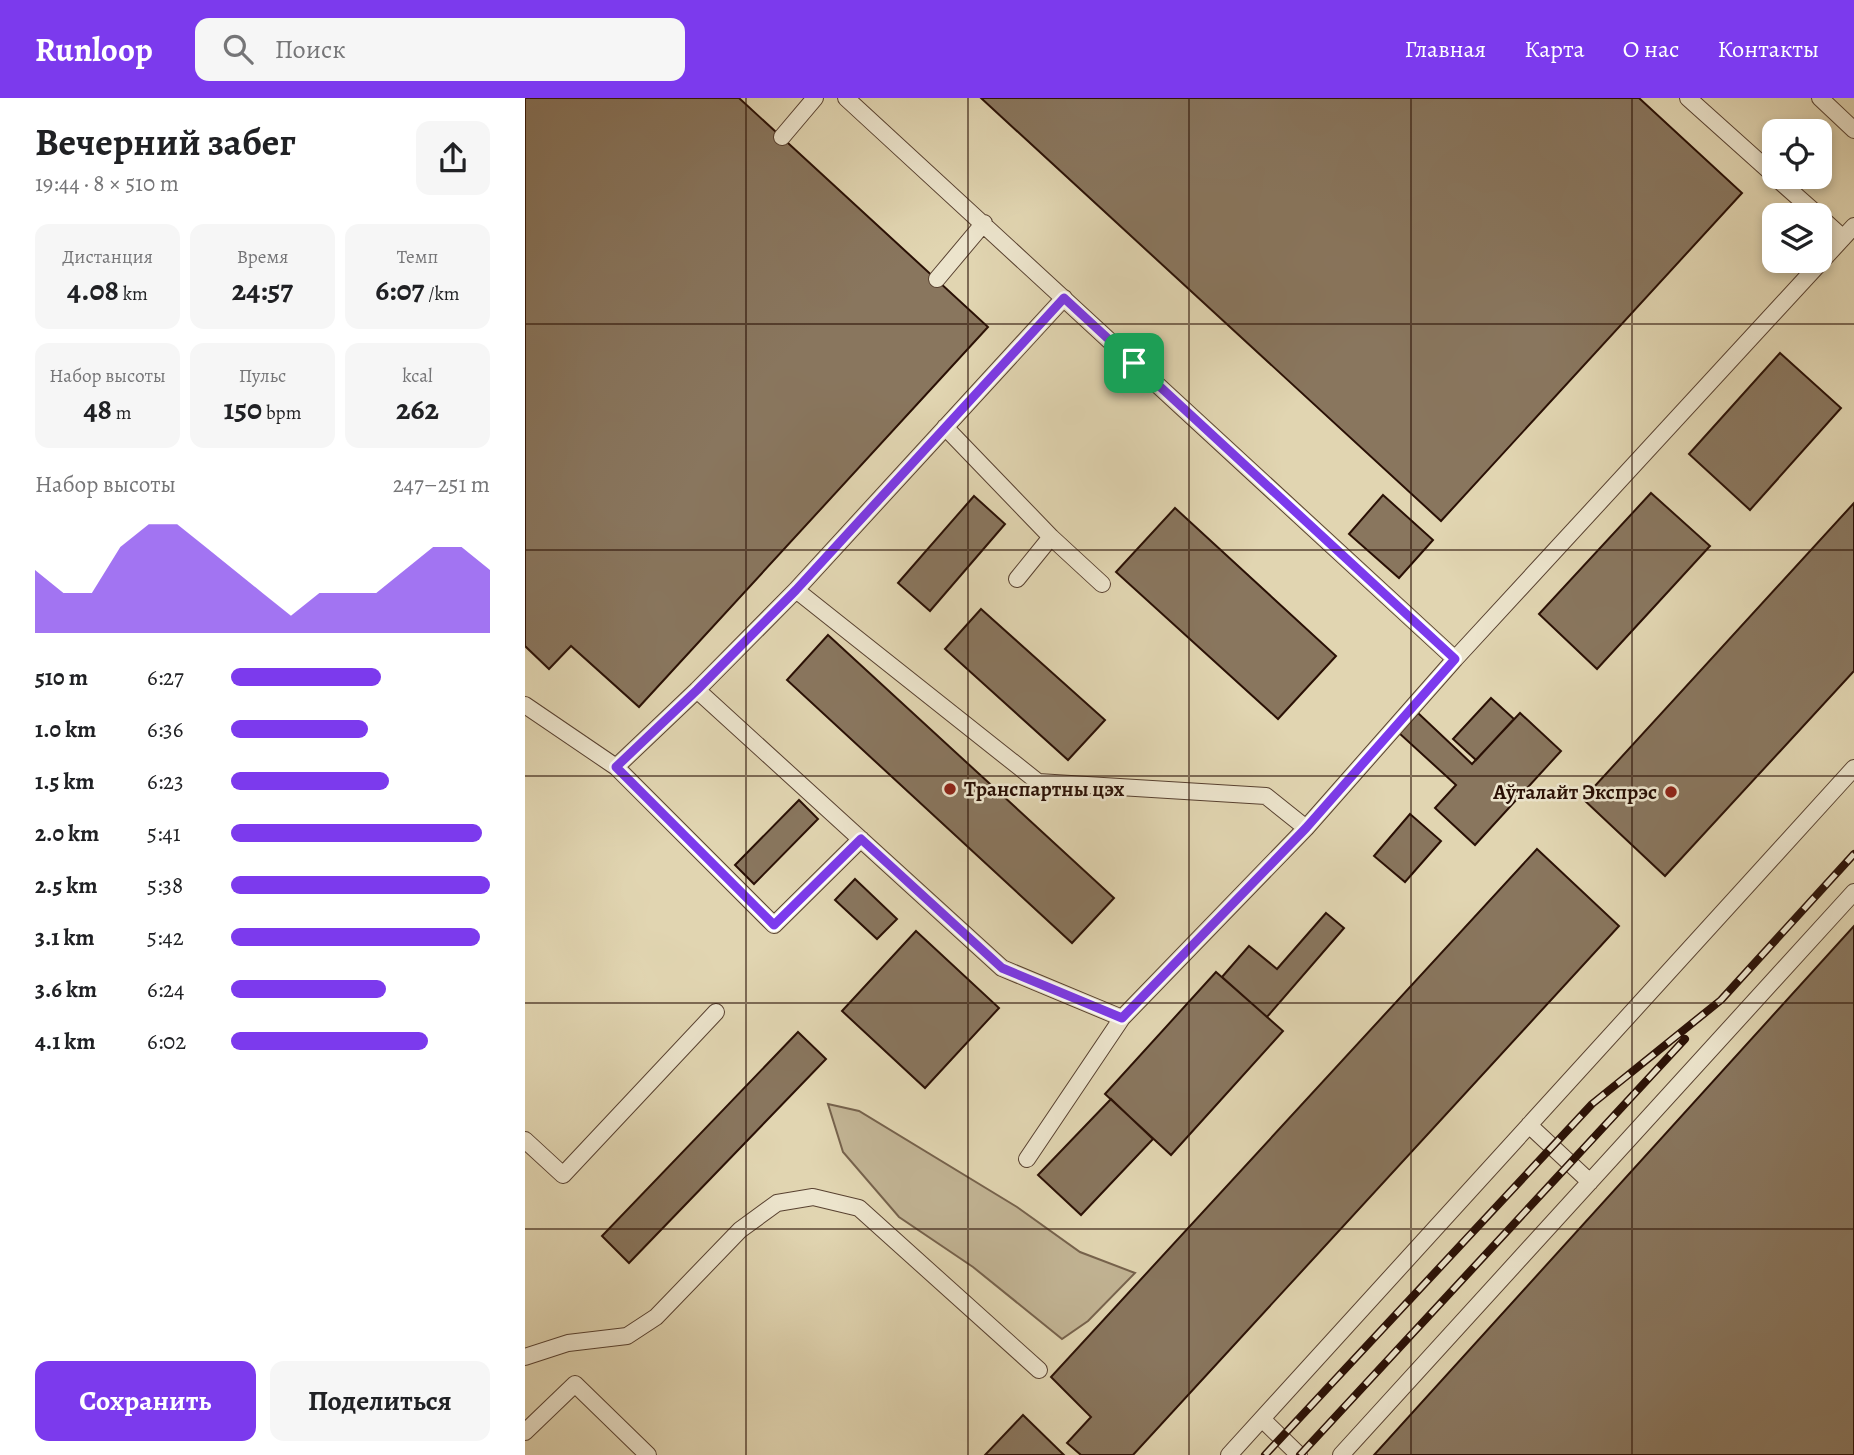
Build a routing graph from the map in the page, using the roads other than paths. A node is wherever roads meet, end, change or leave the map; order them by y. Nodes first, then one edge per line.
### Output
1 (815, 98) edge
2 (846, 98) edge
3 (1688, 98) edge
4 (1820, 98) edge
5 (1854, 130) edge
6 (782, 138) dead end
7 (1762, 164) edge
8 (1789, 189) edge
9 (1805, 203) edge
10 (984, 223) junction
11 (1832, 223) edge
12 (1848, 232) edge
13 (937, 279) dead end
14 (1064, 298) junction
15 (945, 427) junction
16 (1051, 537) junction
17 (1017, 579) dead end
18 (1102, 584) dead end
19 (796, 590) junction
20 (1455, 659) junction
21 (697, 690) junction
22 (525, 705) edge
23 (616, 767) junction
24 (1854, 768) edge
25 (1306, 828) junction
26 (861, 839) junction
27 (1854, 892) edge
28 (716, 1012) dead end
29 (1122, 1018) junction
30 (1529, 1125) junction
31 (525, 1140) edge
32 (1027, 1158) dead end
33 (1590, 1182) junction
34 (525, 1357) edge
35 (1039, 1370) dead end
36 (1262, 1419) junction
37 (525, 1432) edge
38 (648, 1455) edge
39 (1229, 1455) edge
40 (1299, 1455) edge
41 (1341, 1455) edge

1 - 6 lane
2 - 10 lane
3 - 7 lane
4 - 5 lane
8 - 9 lane
10 - 13 lane
10 - 14 lane
11 - 12 lane
12 - 20 lane
14 - 15 lane
14 - 20 lane
15 - 16 lane
15 - 19 lane
16 - 17 lane
16 - 18 lane
19 - 21 lane
19 - 25 lane
20 - 25 lane
21 - 23 lane
21 - 26 lane
22 - 23 lane
23 - 26 lane
24 - 30 lane
25 - 29 lane
26 - 29 lane
27 - 33 lane
28 - 31 lane
29 - 32 lane
30 - 33 lane
30 - 36 lane
33 - 41 lane
34 - 35 lane
36 - 39 lane
36 - 40 lane
37 - 38 lane

